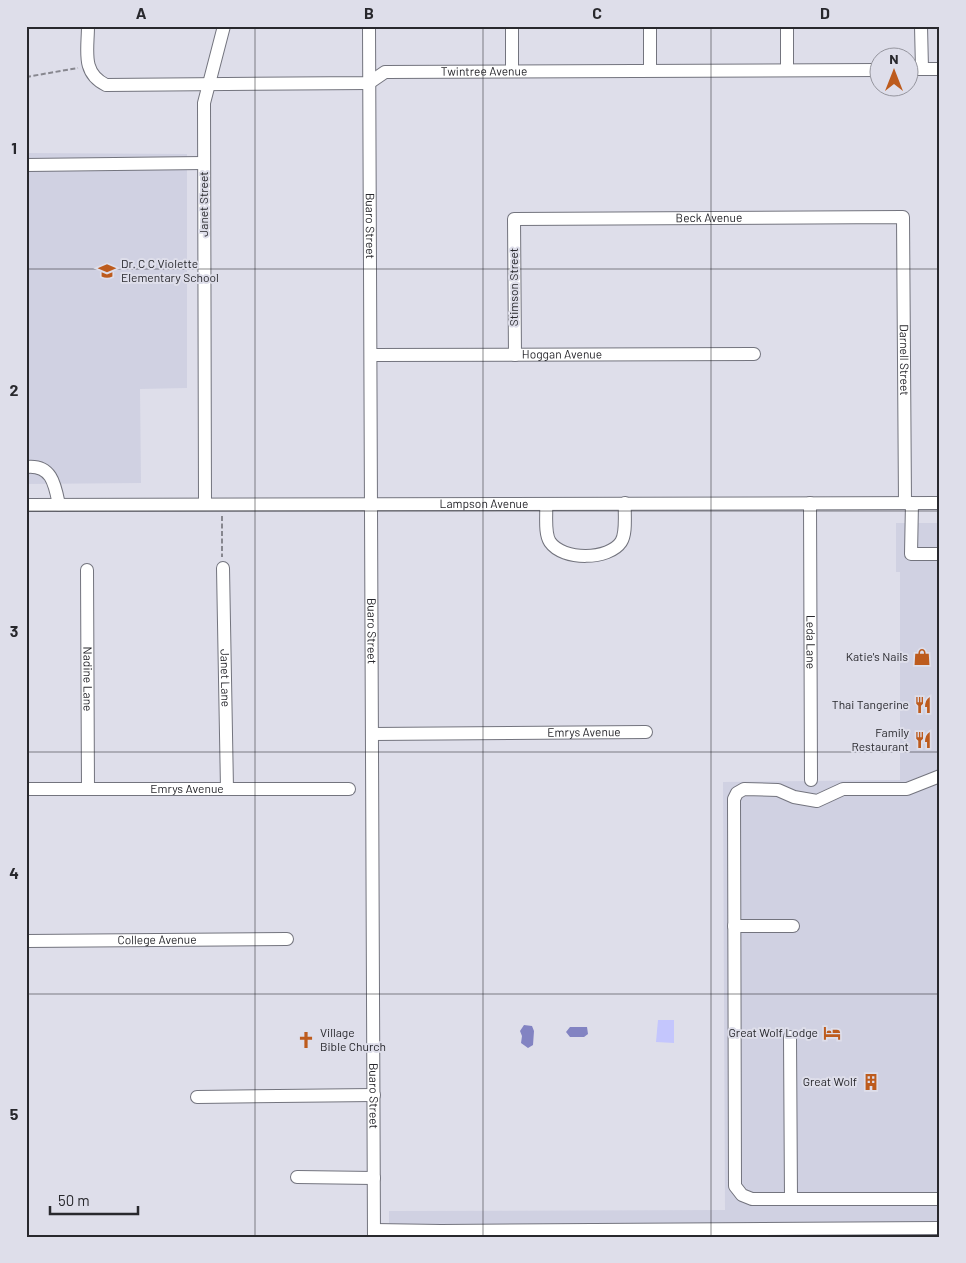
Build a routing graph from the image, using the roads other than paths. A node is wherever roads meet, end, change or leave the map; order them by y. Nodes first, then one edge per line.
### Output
1 (88, 26) edge
2 (224, 26) edge
3 (369, 26) edge
4 (512, 26) edge
5 (650, 26) edge
6 (787, 26) edge
7 (921, 26) edge
8 (918, 48) edge
9 (918, 69) edge
10 (940, 69) edge
11 (650, 70) junction
12 (787, 70) junction
13 (868, 70) edge
14 (512, 71) junction
15 (369, 82) junction
16 (208, 85) junction
17 (204, 163) junction
18 (26, 165) edge
19 (903, 217) joint
20 (514, 219) joint
21 (754, 354) dead end
22 (371, 355) junction
23 (515, 355) junction
24 (26, 467) edge
25 (625, 503) junction
26 (810, 503) junction
27 (908, 503) junction
28 (940, 503) edge
29 (59, 504) junction
30 (205, 504) junction
31 (371, 504) junction
32 (546, 504) junction
33 (26, 505) edge
34 (940, 554) edge
35 (223, 568) road end
36 (87, 570) dead end
37 (646, 732) dead end
38 (372, 734) junction
39 (940, 776) edge
40 (811, 780) dead end
41 (26, 789) edge
42 (88, 789) junction
43 (227, 789) junction
44 (349, 789) dead end
45 (734, 926) junction
46 (793, 926) dead end
47 (287, 939) dead end
48 (26, 941) edge
49 (790, 1037) dead end
50 (374, 1095) junction
51 (197, 1097) dead end
52 (298, 1177) dead end
53 (374, 1178) junction
54 (791, 1199) junction
55 (940, 1199) edge
56 (940, 1228) edge
57 (374, 1234) edge
58 (410, 1234) edge
59 (441, 1234) edge

1 - 16 street, Twintree Avenue
2 - 16 street, Janet Street
3 - 15 street, Buaro Street
4 - 14 street
5 - 11 street
6 - 12 street
7 - 8 street
9 - 10 street
11 - 12 street, Twintree Avenue
11 - 14 street, Twintree Avenue
12 - 13 street, Twintree Avenue
14 - 15 street, Twintree Avenue
15 - 16 street, Twintree Avenue
15 - 22 street, Buaro Street
16 - 17 street, Janet Street
17 - 18 street
17 - 30 street, Janet Street
19 - 20 street, Beck Avenue
19 - 27 street, Darnell Street
20 - 23 street, Stimson Street
21 - 23 street, Hoggan Avenue
22 - 23 street, Hoggan Avenue
22 - 31 street, Buaro Street
24 - 29 street
25 - 26 street, Lampson Avenue
25 - 32 street, Lampson Avenue
25 - 32 street
26 - 27 street, Lampson Avenue
26 - 40 street, Leda Lane
27 - 28 street, Lampson Avenue
27 - 34 street, Darnell Street
29 - 30 street, Lampson Avenue
29 - 33 street, Lampson Avenue
30 - 31 street, Lampson Avenue
31 - 32 street, Lampson Avenue
31 - 38 street, Buaro Street
35 - 43 street, Janet Lane
36 - 42 street, Nadine Lane
37 - 38 street, Emrys Avenue
38 - 50 street, Buaro Street
39 - 45 street
41 - 42 street, Emrys Avenue
42 - 43 street, Emrys Avenue
43 - 44 street, Emrys Avenue
45 - 46 street
45 - 54 street
47 - 48 street, College Avenue
49 - 54 street
50 - 51 street
50 - 53 street, Buaro Street
52 - 53 street
53 - 57 street, Buaro Street
54 - 55 street
56 - 59 street
57 - 58 street
58 - 59 street

